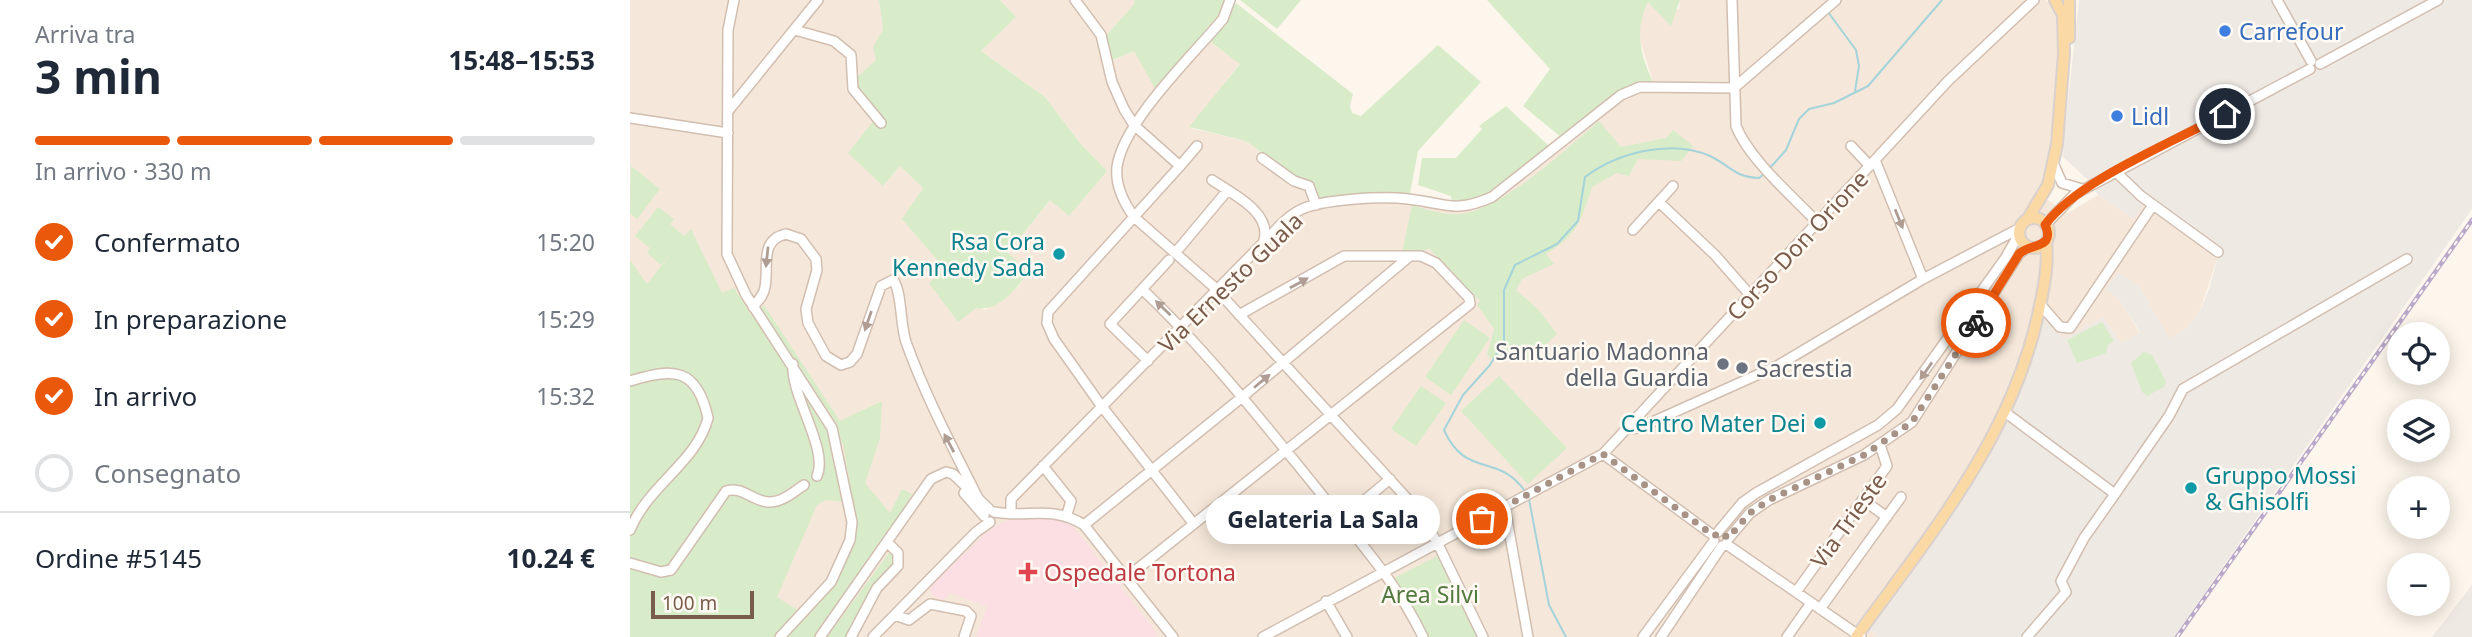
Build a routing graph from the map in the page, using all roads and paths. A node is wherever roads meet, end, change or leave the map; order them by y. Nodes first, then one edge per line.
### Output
1 (734, 0) edge
2 (818, 0) edge
3 (1075, 0) edge
4 (1230, 0) edge
5 (1732, 0) edge
6 (1836, 0) edge
7 (2023, 0) edge
8 (2034, 0) edge
9 (2055, 0) edge
10 (2069, 0) edge
11 (2277, 0) edge
12 (2438, 0) edge
13 (795, 30) junction
14 (1998, 31) junction
15 (2064, 54) junction
16 (2314, 65) junction
17 (1734, 88) junction
18 (729, 110) junction
19 (630, 118) edge
20 (881, 123) dead end
21 (1134, 125) junction
22 (727, 134) junction
23 (1197, 146) dead end
24 (1851, 146) dead end
25 (1262, 158) dead end
26 (1872, 163) junction
27 (2054, 165) junction
28 (1180, 166) junction
29 (2116, 172) junction
30 (1212, 180) dead end
31 (1673, 187) dead end
32 (2083, 189) junction
33 (1227, 191) junction
34 (2043, 197) junction
35 (1660, 203) junction
36 (1316, 205) junction
37 (2153, 205) junction
38 (1134, 216) junction
39 (1817, 222) junction
40 (2044, 223) junction
41 (1633, 230) dead end
42 (2020, 231) junction
43 (1999, 240) junction
44 (1264, 242) junction
45 (2046, 242) junction
46 (2031, 247) junction
47 (2218, 252) dead end
48 (1172, 256) junction
49 (1410, 256) junction
50 (2407, 259) dead end
51 (2044, 276) junction
52 (1923, 279) junction
53 (1143, 290) junction
54 (1217, 291) junction
55 (1750, 295) junction
56 (2040, 304) junction
57 (753, 307) junction
58 (1239, 315) junction
59 (1182, 327) junction
60 (1148, 361) junction
61 (1283, 363) junction
62 (793, 364) junction
63 (630, 381) edge
64 (1241, 398) junction
65 (1103, 408) junction
66 (2006, 413) junction
67 (1331, 417) junction
68 (1627, 429) junction
69 (1880, 445) junction
70 (1287, 452) junction
71 (1603, 454) junction
72 (1043, 466) junction
73 (1152, 468) junction
74 (942, 474) junction
75 (817, 476) dead end
76 (1390, 479) junction
77 (804, 485) dead end
78 (2115, 494) junction
79 (1901, 497) dead end
80 (1863, 500) junction
81 (981, 504) junction
82 (1505, 508) junction
83 (1009, 514) junction
84 (989, 516) junction
85 (1070, 516) junction
86 (1887, 517) junction
87 (1341, 520) junction
88 (1193, 523) junction
89 (1084, 524) junction
90 (630, 530) edge
91 (1720, 540) junction
92 (1437, 542) junction
93 (888, 543) junction
94 (630, 563) edge
95 (1382, 571) junction
96 (1690, 573) junction
97 (1126, 578) junction
98 (1700, 580) junction
99 (1796, 592) junction
100 (1326, 601) junction
101 (1811, 603) junction
102 (1820, 609) junction
103 (895, 615) junction
104 (1657, 620) junction
105 (1281, 628) junction
106 (1668, 629) junction
107 (1858, 636) edge
108 (780, 637) edge
109 (820, 637) edge
110 (851, 637) edge
111 (873, 637) edge
112 (964, 637) edge
113 (1173, 637) edge
114 (1263, 637) edge
115 (1275, 637) edge
116 (1347, 637) edge
117 (1423, 637) edge
118 (1483, 637) edge
119 (1528, 637) edge
120 (1643, 637) edge
121 (1661, 637) edge
122 (1787, 637) edge
123 (2027, 637) edge

1 - 18 street
2 - 13 street
3 - 21 street
4 - 21 street
5 - 17 street
6 - 17 street
7 - 14 street, Corso Don Orione
8 - 14 street, Corso Don Orione
9 - 15 main road
10 - 15 main road
11 - 16 street
12 - 16 street
13 - 18 street
13 - 20 street
14 - 26 street, Corso Don Orione
15 - 27 main road
16 - 29 street
17 - 36 street, Via Ernesto Guala
17 - 39 street
18 - 22 street
19 - 22 street
21 - 28 street
21 - 38 street
22 - 57 street
23 - 28 street
24 - 26 street
25 - 36 street
26 - 39 street, Corso Don Orione
26 -> 52 street
27 - 32 street
27 - 34 main road
28 - 38 street
29 - 32 street
29 - 37 street
30 - 33 street
31 - 35 street
32 - 40 street
33 - 44 street
33 - 48 street
34 - 40 main road
34 - 42 main road
35 - 41 street
35 - 55 street
36 - 44 street, Via Ernesto Guala
37 - 47 street
37 - 56 street
38 - 48 street
38 - 65 street
39 - 55 street, Corso Don Orione
40 - 42 main road
40 - 45 main road
42 - 43 street
42 - 43 street
42 - 46 main road
42 -> 91 street
43 - 52 street
44 - 54 street, Via Ernesto Guala
45 - 46 main road
45 - 51 main road
46 - 51 main road
46 - 69 street
48 - 53 street
48 - 54 street
58 -> 49 street
49 - 61 street
49 - 67 street
50 - 78 street
51 - 56 main road
52 - 68 street
59 -> 53 street
53 - 60 street
54 - 58 street
54 - 59 street, Via Ernesto Guala
55 - 68 street, Corso Don Orione
56 - 66 main road
57 - 62 street
81 -> 57 street
58 - 61 street
59 - 60 street, Via Ernesto Guala
59 - 64 street
60 - 65 street, Via Ernesto Guala
64 -> 61 street
61 - 67 street
62 - 75 street
62 - 108 street
63 - 90 street
64 - 70 street
64 - 73 street
65 - 72 street, Via Ernesto Guala
65 - 73 street
66 - 78 street
66 - 107 main road
67 - 70 street
67 - 76 street
68 - 71 street, Corso Don Orione
69 - 80 street, Via Trieste
69 - 91 street
70 - 87 street
70 - 88 street
71 - 82 street, Corso Don Orione
71 - 91 street
72 - 83 street, Via Ernesto Guala
72 - 85 street
73 - 88 street
73 - 89 street
74 - 81 street
74 - 84 street
74 - 93 street
76 - 87 street
76 - 92 street
77 - 94 street
78 - 123 street
79 - 86 street
80 - 86 street
80 - 99 street, Via Trieste
81 - 84 street
82 - 92 street, Corso Don Orione
82 - 119 street
83 - 84 street
83 - 85 street
84 - 103 street
85 - 89 street
86 - 102 street
87 - 95 street
88 - 97 street
89 - 97 street
91 - 96 street
91 - 98 street
91 - 99 street
92 - 95 street, Corso Don Orione
92 - 118 street
93 - 109 street
93 - 110 street
95 - 100 street, Corso Don Orione
95 - 117 street
96 - 98 street
96 - 104 street
97 - 113 street
98 - 106 street
99 - 101 street
100 - 105 street, Corso Don Orione
100 - 116 street
101 - 102 street
101 - 122 street
102 - 107 street
103 - 111 street
103 - 112 street
104 - 106 street
104 - 120 street
105 - 114 street, Corso Don Orione
105 - 115 street
106 - 121 street

